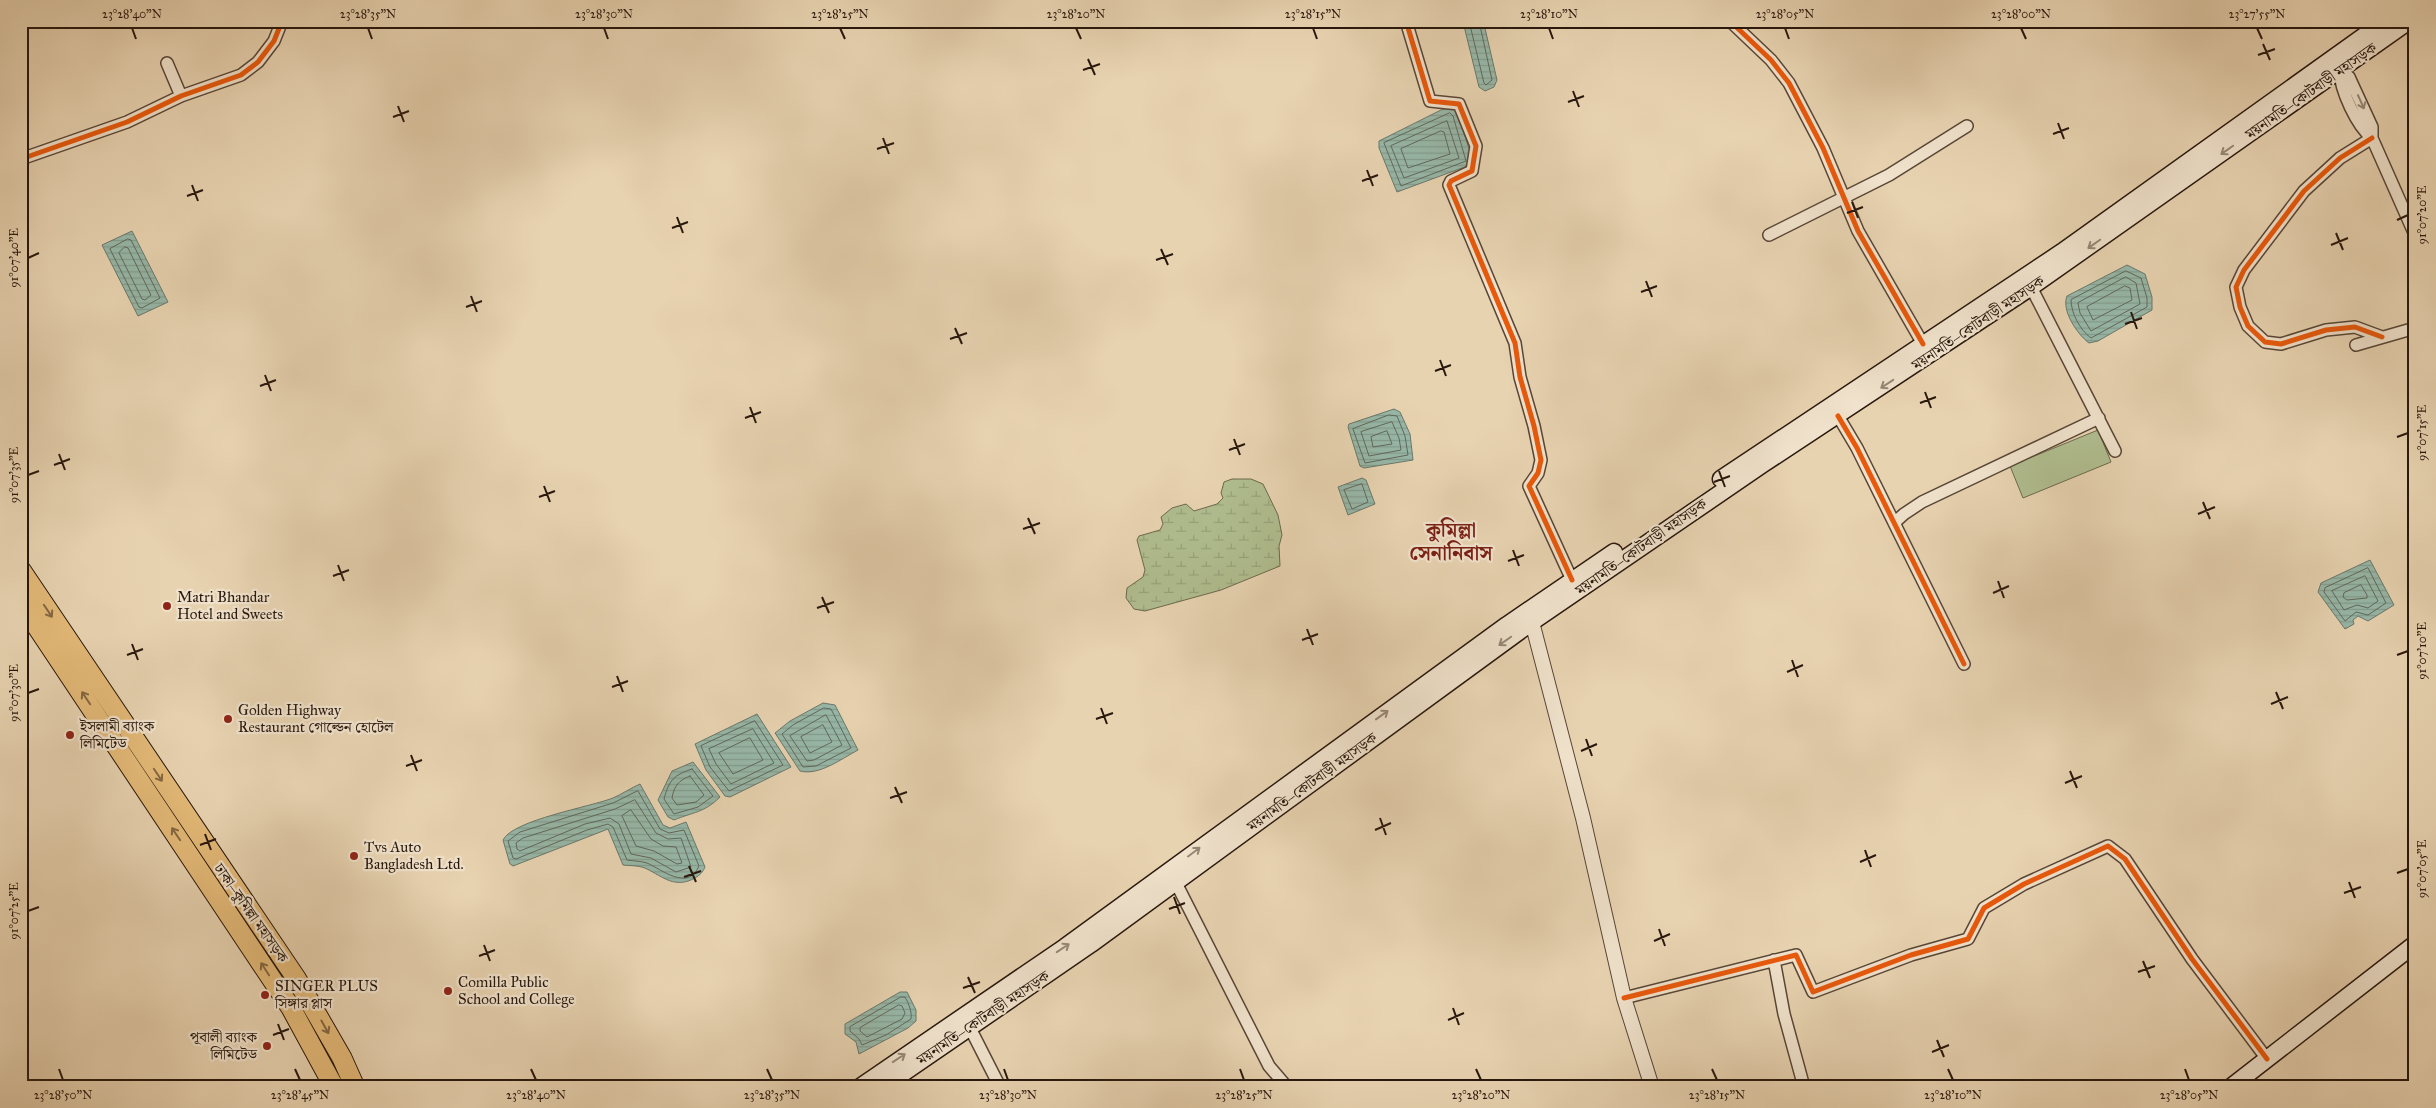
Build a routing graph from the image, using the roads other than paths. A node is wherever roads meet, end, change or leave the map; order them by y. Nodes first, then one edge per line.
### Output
1 (282, 21) edge
2 (1406, 21) edge
3 (1730, 21) edge
4 (2385, 21) edge
5 (2409, 21) edge
6 (167, 63) dead end
7 (2336, 65) junction
8 (181, 96) junction
9 (1967, 126) dead end
10 (2372, 138) junction
11 (21, 159) edge
12 (1844, 198) junction
13 (2415, 234) edge
14 (1769, 235) dead end
15 (2031, 287) junction
16 (2415, 328) edge
17 (2382, 337) junction
18 (1923, 344) junction
19 (2356, 345) dead end
20 (1838, 416) junction
21 (2099, 418) junction
22 (2115, 451) dead end
23 (1894, 523) junction
24 (21, 570) edge
25 (1572, 580) junction
26 (21, 603) edge
27 (1528, 617) junction
28 (1964, 664) dead end
29 (1172, 876) junction
30 (2415, 944) edge
31 (1774, 960) junction
32 (1624, 998) junction
33 (970, 1028) junction
34 (2267, 1059) junction
35 (334, 1087) edge
36 (355, 1087) edge
37 (860, 1087) edge
38 (883, 1087) edge
39 (1000, 1087) edge
40 (1287, 1087) edge
41 (1652, 1087) edge
42 (1804, 1087) edge
43 (2231, 1087) edge

1 - 8 street
2 - 25 street
3 - 12 street
4 - 7 main road, ময়নামতি–কোটবাড়ী মহাসড়ক
5 - 7 main road, ময়নামতি–কোটবাড়ী মহাসড়ক
6 - 8 street
7 - 10 street
7 -> 15 main road, ময়নামতি–কোটবাড়ী মহাসড়ক
7 - 18 main road, ময়নামতি–কোটবাড়ী মহাসড়ক
8 - 11 street
9 - 12 street
10 - 13 street
10 - 17 street
12 - 14 street
12 - 18 street
15 -> 20 main road, ময়নামতি–কোটবাড়ী মহাসড়ক
15 - 21 street
16 - 17 street
17 - 19 street
18 - 25 main road, ময়নামতি–কোটবাড়ী মহাসড়ক
20 - 23 street
20 - 27 main road, ময়নামতি–কোটবাড়ী মহাসড়ক
21 - 22 street
21 - 23 street
23 - 28 street
24 -> 36 highway, ঢাকা–কুমিল্লা মহাসড়ক
25 - 27 main road, ময়নামতি–কোটবাড়ী মহাসড়ক
35 -> 26 highway, ঢাকা–কুমিল্লা মহাসড়ক
27 - 29 main road, ময়নামতি–কোটবাড়ী মহাসড়ক
27 - 32 street
29 - 33 main road, ময়নামতি–কোটবাড়ী মহাসড়ক
37 -> 29 main road, ময়নামতি–কোটবাড়ী মহাসড়ক
29 - 40 street
30 - 34 main road
31 - 32 street
31 - 34 street
31 - 42 street
32 - 41 street
33 - 38 main road, ময়নামতি–কোটবাড়ী মহাসড়ক
33 - 39 street
34 - 43 main road

